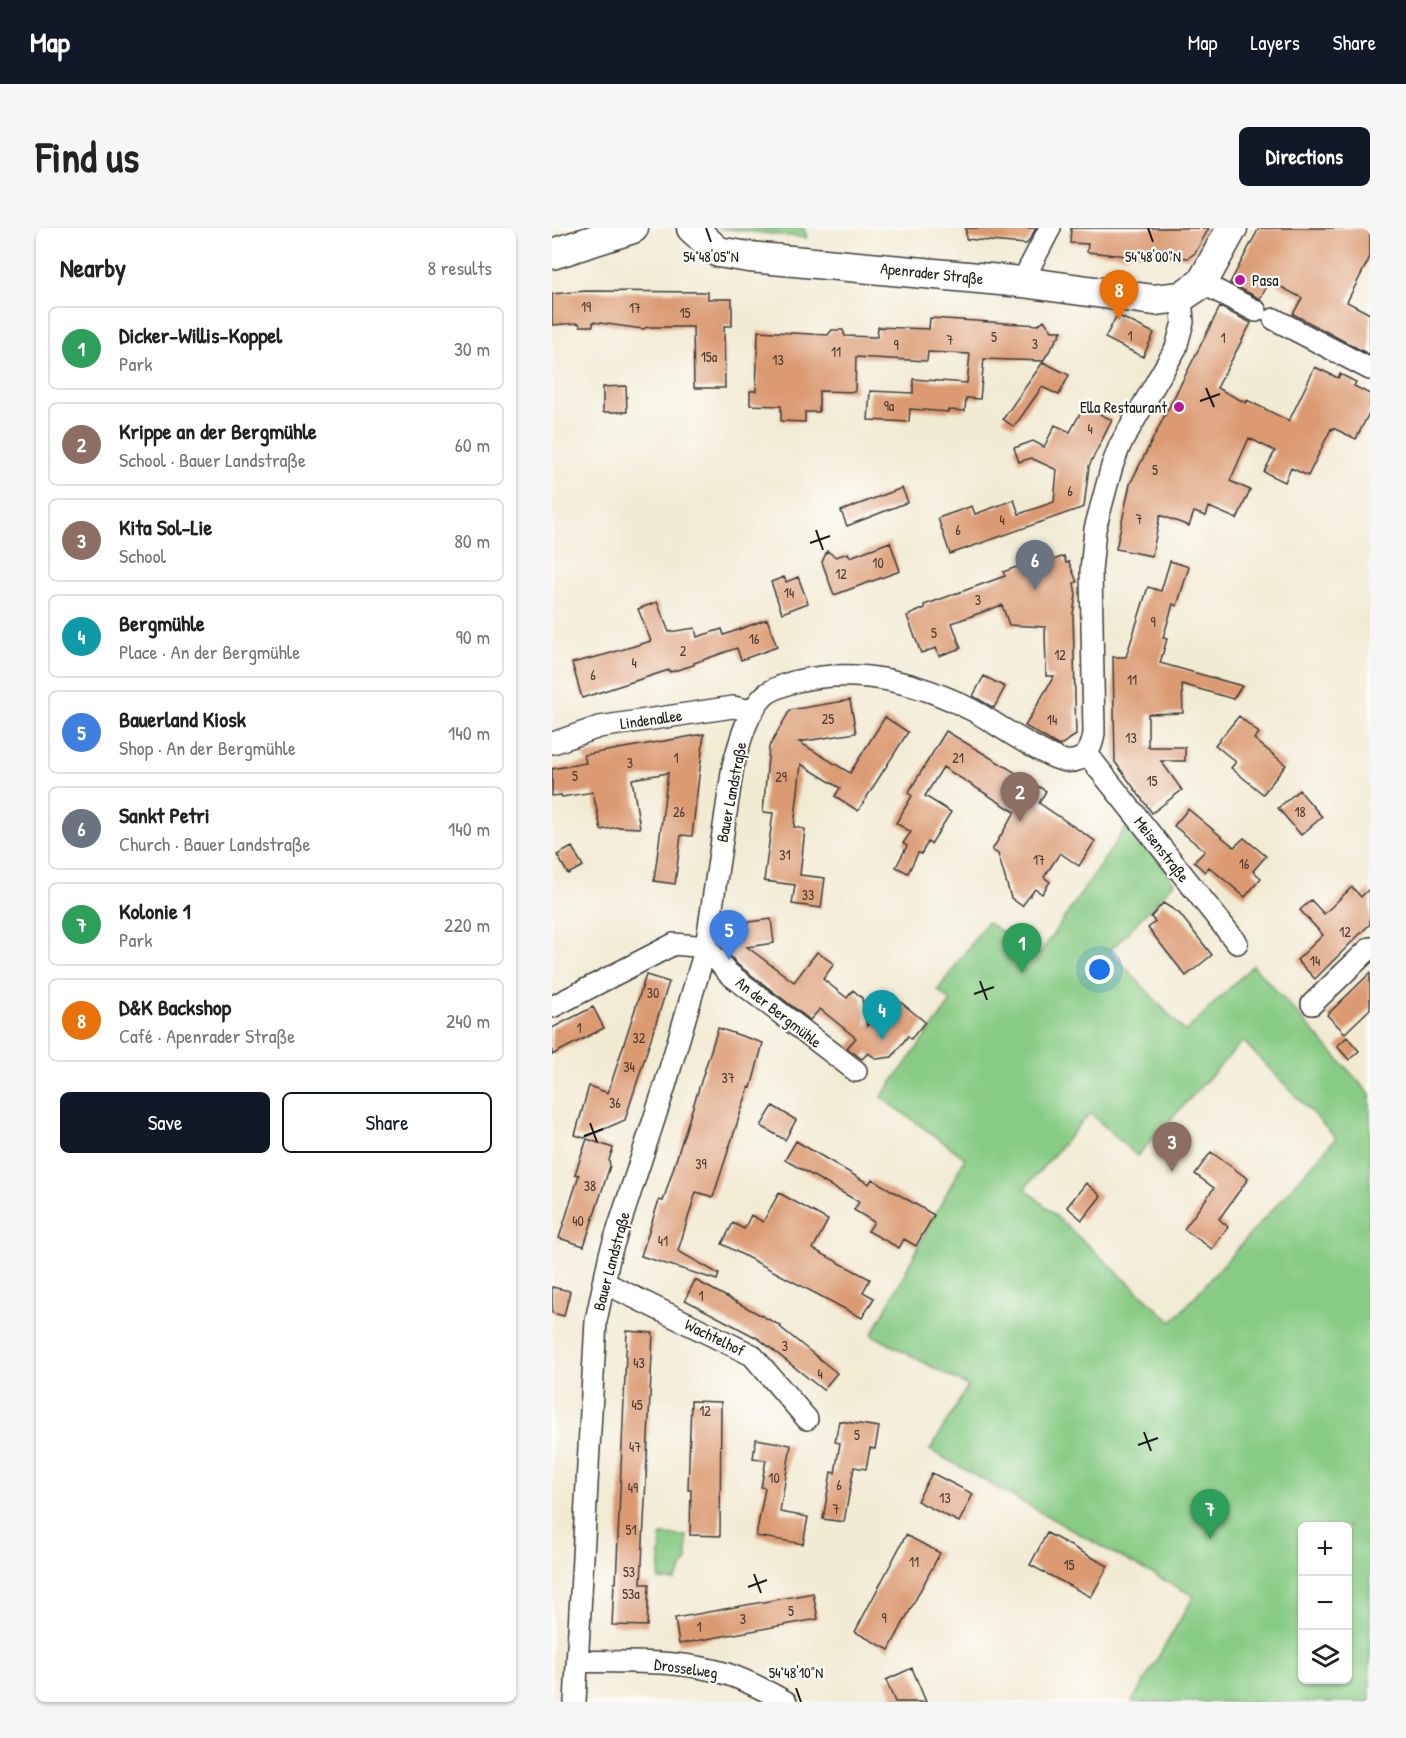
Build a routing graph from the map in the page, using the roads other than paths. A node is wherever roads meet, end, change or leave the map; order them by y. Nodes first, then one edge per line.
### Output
1 (633, 228) edge
2 (692, 228) edge
3 (1050, 228) edge
4 (1232, 228) edge
5 (552, 254) edge
6 (1022, 282) junction
7 (1192, 290) junction
8 (1370, 369) edge
9 (752, 711) junction
10 (553, 743) edge
11 (1087, 754) junction
12 (1237, 943) dead end
13 (706, 947) junction
14 (1370, 948) edge
15 (1312, 1004) dead end
16 (552, 1008) edge
17 (856, 1071) dead end
18 (603, 1282) junction
19 (807, 1419) dead end
20 (579, 1661) junction
21 (575, 1702) edge
22 (786, 1702) edge

1 - 5 street
2 - 6 street, Apenrader Straße
3 - 6 street
4 - 7 street
6 - 7 street, Apenrader Straße
7 - 8 street
7 - 11 street
9 - 10 street, Lindenallee
9 - 11 street, Bauer Landstraße
9 - 13 street, Bauer Landstraße
11 - 12 street, Meisenstraße
13 - 16 street
13 - 17 street, An der Bergmühle
13 - 18 street, Bauer Landstraße
14 - 15 street
18 - 19 street, Wachtelhof
18 - 20 street, Bauer Landstraße
20 - 21 street, Bauer Landstraße
20 - 22 street, Drosselweg

